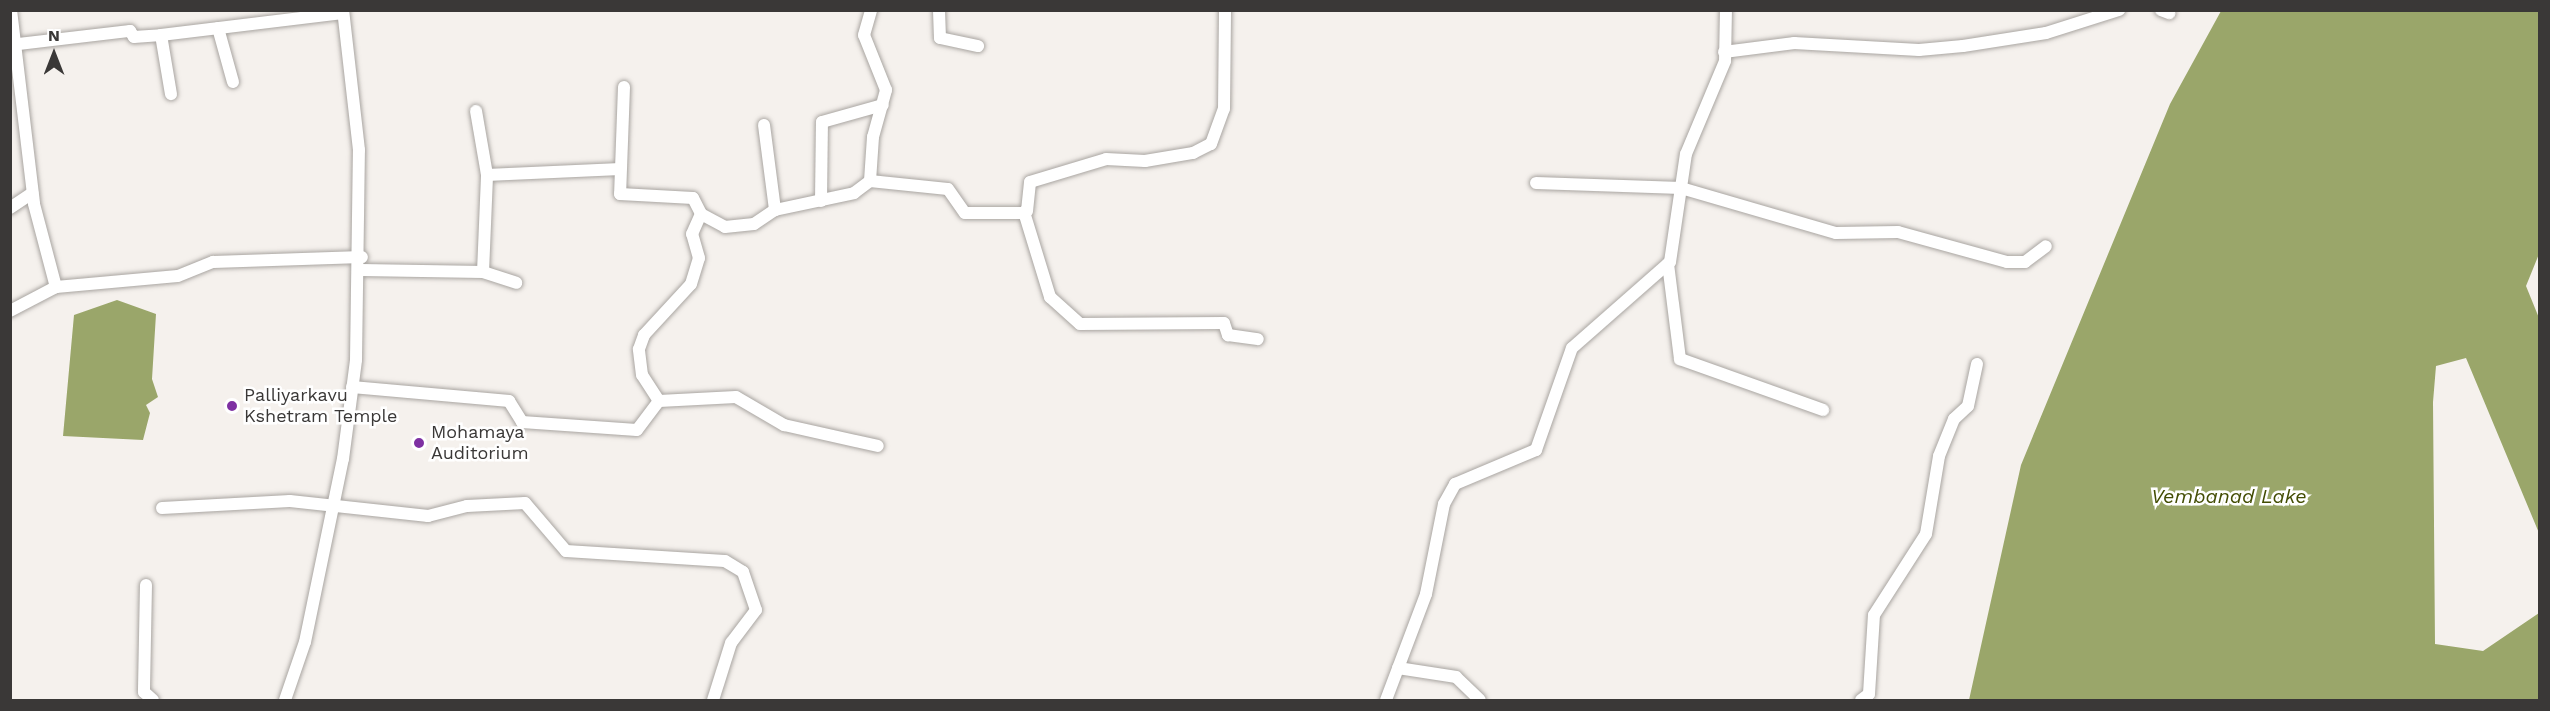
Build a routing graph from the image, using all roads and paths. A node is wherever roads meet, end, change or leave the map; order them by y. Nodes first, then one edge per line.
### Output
1 (11, 10) edge
2 (871, 10) edge
3 (939, 10) edge
4 (1225, 10) edge
5 (1726, 10) edge
6 (2119, 10) edge
7 (343, 12) edge
8 (218, 28) junction
9 (161, 35) junction
10 (13, 44) edge
11 (978, 46) dead end
12 (1724, 52) junction
13 (233, 82) dead end
14 (624, 87) dead end
15 (171, 94) dead end
16 (883, 105) junction
17 (476, 111) dead end
18 (764, 125) dead end
19 (620, 169) junction
20 (487, 175) junction
21 (870, 181) junction
22 (1536, 183) dead end
23 (1681, 189) junction
24 (32, 193) junction
25 (821, 201) junction
26 (10, 208) edge
27 (775, 210) junction
28 (1024, 212) junction
29 (701, 214) junction
30 (2046, 246) dead end
31 (362, 257) junction
32 (1668, 264) junction
33 (361, 270) junction
34 (483, 272) junction
35 (516, 283) dead end
36 (56, 287) junction
37 (10, 311) edge
38 (1258, 339) dead end
39 (1977, 364) dead end
40 (352, 387) junction
41 (659, 401) junction
42 (1823, 410) dead end
43 (879, 446) dead end
44 (162, 508) dead end
45 (331, 508) junction
46 (146, 585) dead end
47 (1398, 668) junction
48 (1867, 698) edge
49 (153, 700) edge
50 (285, 700) edge
51 (713, 700) edge
52 (1386, 700) edge
53 (1480, 700) edge

1 - 10 street
2 - 16 street
3 - 11 street
4 - 28 street
5 - 12 street
6 - 12 street
7 - 8 street
7 - 31 street
8 - 9 street
8 - 13 street
9 - 10 street
9 - 15 street
10 - 24 street
12 - 23 street
14 - 19 street
16 - 21 street
16 - 25 street
17 - 20 street
18 - 27 street
19 - 20 street
19 - 29 street
20 - 34 street
21 - 25 street
21 - 28 street
22 - 23 street
23 - 30 street
23 - 32 street
24 - 26 street
24 - 36 street
25 - 27 street
27 - 29 street
28 - 38 street
29 - 41 street
31 - 33 street
31 - 36 street
32 - 42 street
32 - 47 street
33 - 34 street
33 - 40 street
34 - 35 street
36 - 37 street
39 - 48 street
40 - 41 street
40 - 45 street
41 - 43 street
44 - 45 street
45 - 50 street
45 - 51 street
46 - 49 street
47 - 52 street
47 - 53 street

